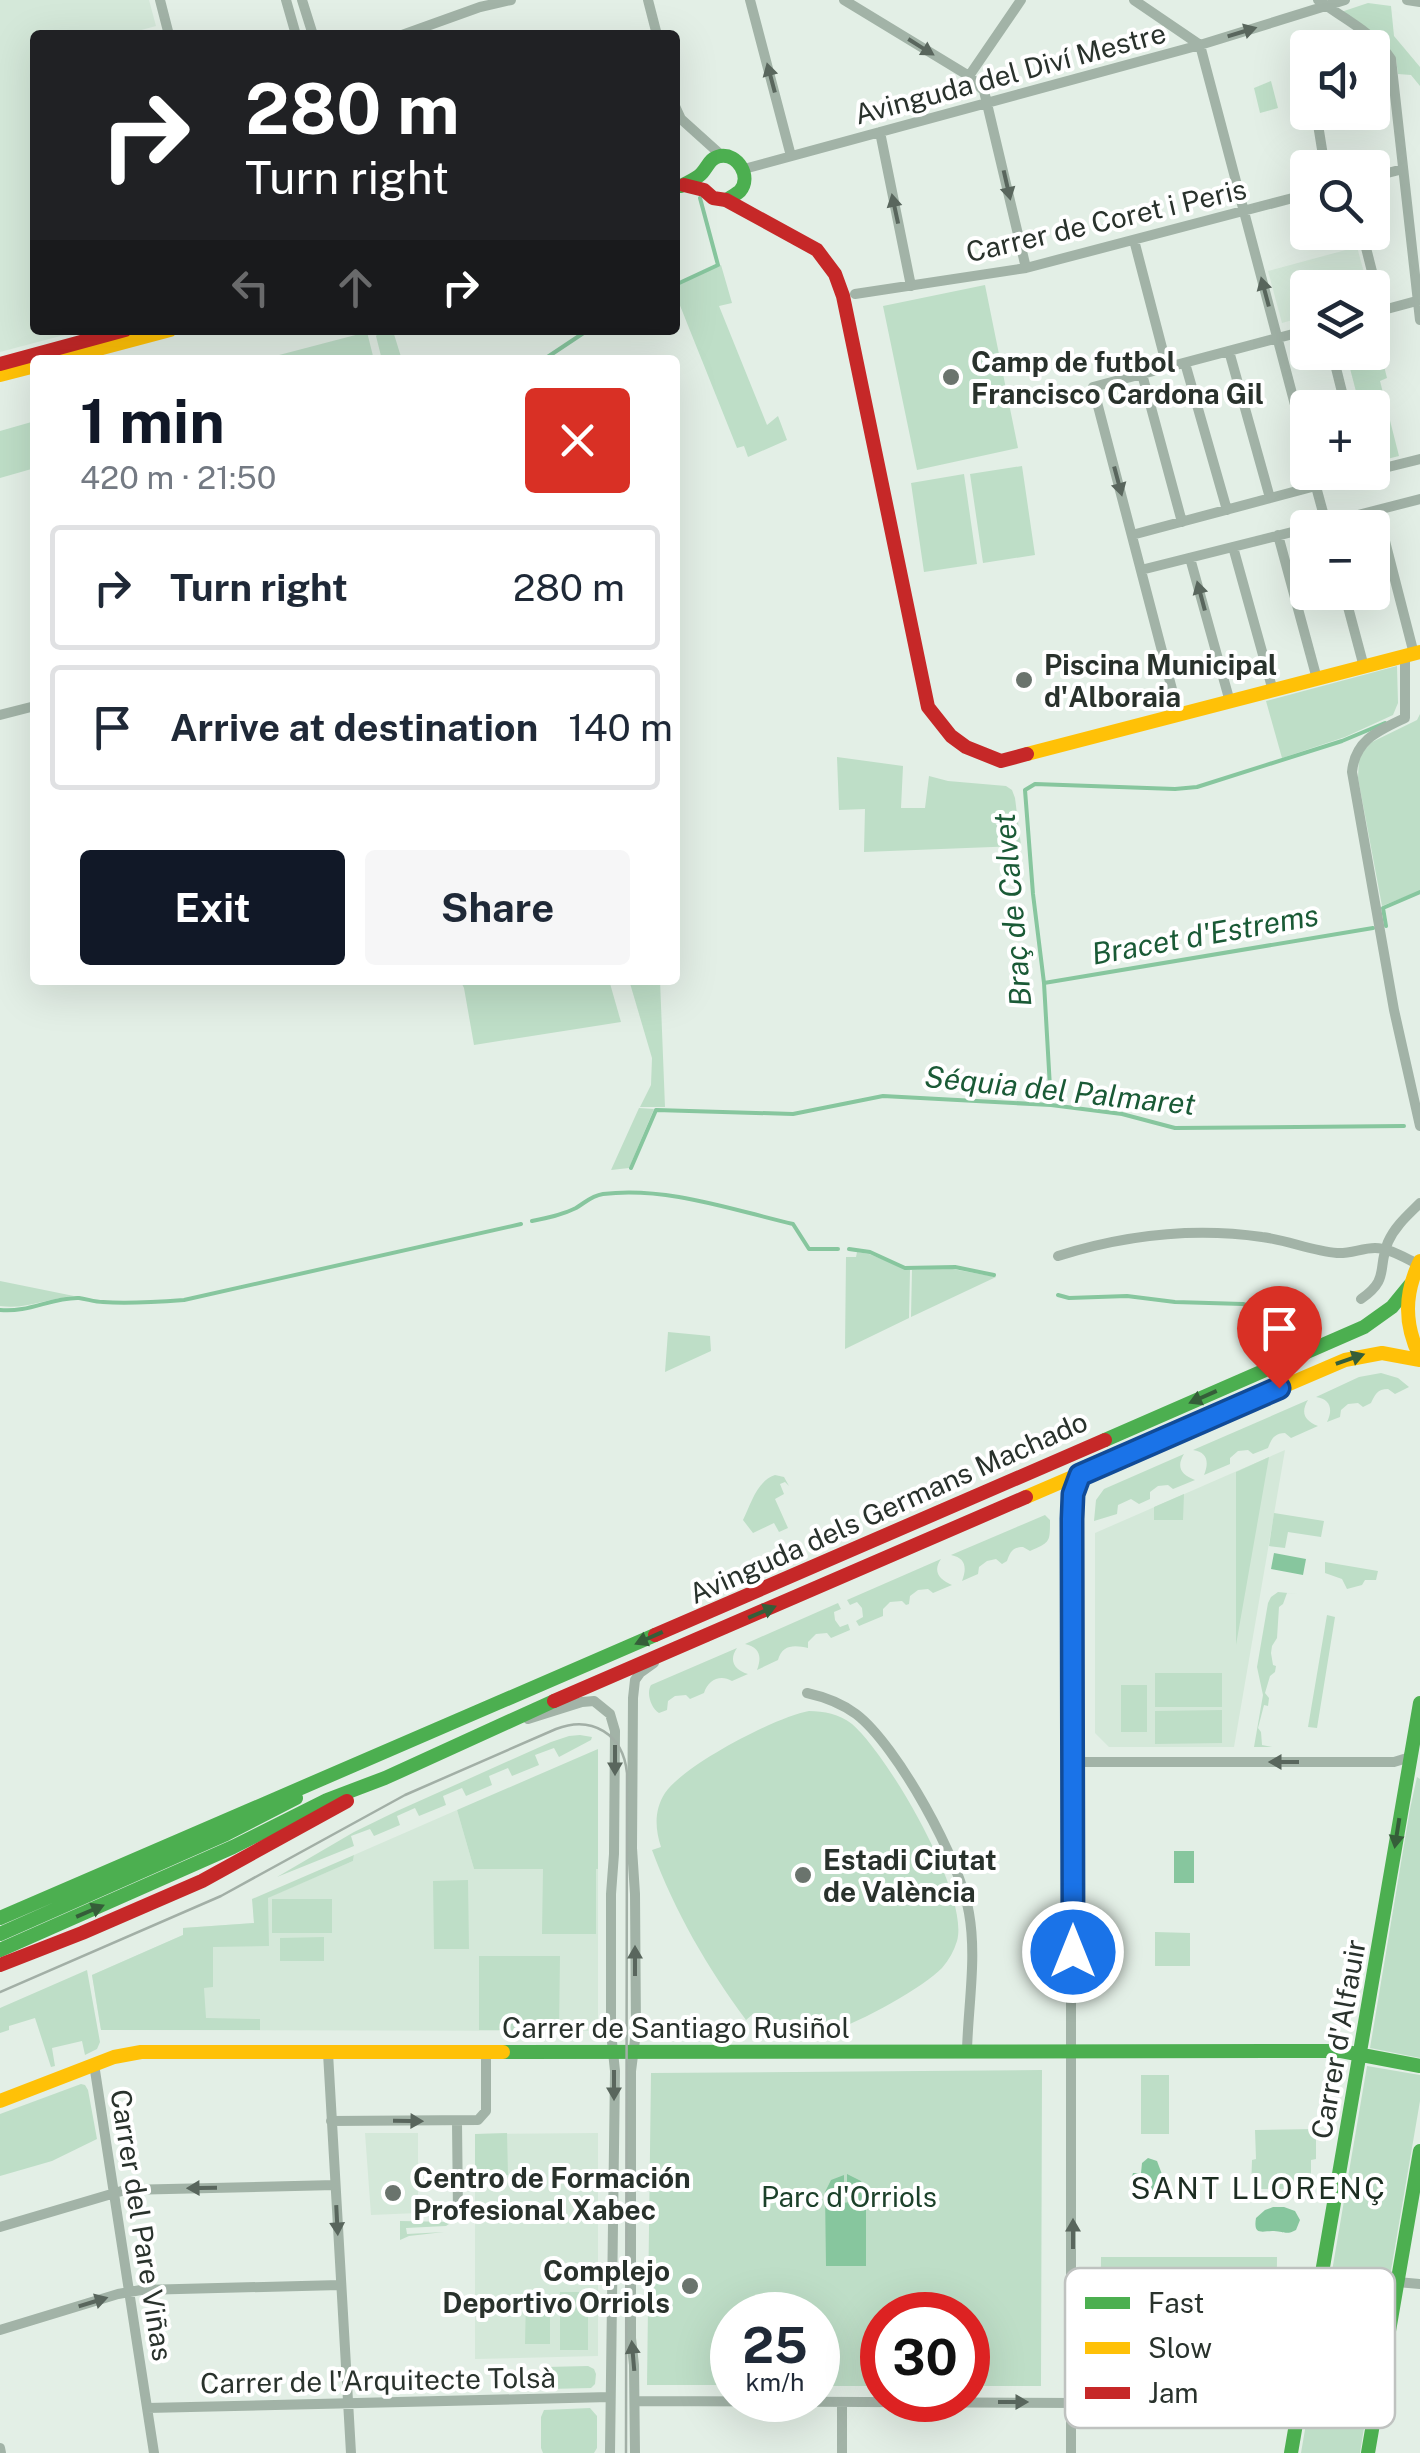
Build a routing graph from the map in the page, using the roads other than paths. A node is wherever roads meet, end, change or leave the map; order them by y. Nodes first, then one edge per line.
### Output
1 (160, 0) edge
2 (286, 0) edge
3 (302, 0) edge
4 (510, 0) edge
5 (648, 0) edge
6 (750, 0) edge
7 (844, 0) edge
8 (1021, 0) edge
9 (1134, 0) edge
10 (1345, 0) edge
11 (1407, 0) edge
12 (1420, 2) edge
13 (1322, 3) edge
14 (168, 30) edge
15 (295, 30) edge
16 (311, 30) edge
17 (416, 30) edge
18 (656, 30) edge
19 (1200, 44) junction
20 (968, 76) junction
21 (988, 102) junction
22 (680, 116) edge
23 (880, 132) junction
24 (721, 156) junction
25 (791, 156) junction
26 (744, 169) junction
27 (1404, 169) junction
28 (1390, 172) edge
29 (701, 174) junction
30 (680, 186) edge
31 (704, 190) junction
32 (740, 192) junction
33 (1290, 199) edge
34 (726, 200) junction
35 (746, 210) junction
36 (1244, 211) junction
37 (1134, 240) junction
38 (1026, 268) junction
39 (911, 286) junction
40 (855, 294) dead end
41 (1419, 301) edge
42 (1390, 309) edge
43 (1420, 320) edge
44 (106, 335) edge
45 (151, 335) edge
46 (1290, 335) edge
47 (1277, 338) junction
48 (1229, 351) junction
49 (32, 355) edge
50 (77, 355) edge
51 (30, 356) edge
52 (1185, 362) junction
53 (0, 364) edge
54 (30, 367) edge
55 (1167, 367) junction
56 (1142, 374) junction
57 (0, 375) edge
58 (1291, 390) edge
59 (1420, 459) edge
60 (1390, 466) edge
61 (1301, 490) edge
62 (1270, 498) junction
63 (1420, 499) edge
64 (1227, 510) junction
65 (1377, 510) edge
66 (1182, 522) junction
67 (1290, 532) edge
68 (1132, 535) junction
69 (1278, 535) junction
70 (1233, 547) junction
71 (1190, 558) junction
72 (1390, 562) edge
73 (1141, 570) junction
74 (1349, 610) edge
75 (1413, 654) edge
76 (1364, 667) junction
77 (1317, 679) junction
78 (1273, 691) junction
79 (1230, 702) junction
80 (30, 707) edge
81 (0, 715) edge
82 (1179, 716) junction
83 (1420, 1126) edge
84 (1420, 1204) edge
85 (1386, 1250) junction
86 (1058, 1256) dead end
87 (1419, 1262) edge
88 (1410, 1285) junction
89 (1361, 1300) dead end
90 (1420, 1359) edge
91 (1080, 1475) junction
92 (668, 1654) junction
93 (807, 1693) dead end
94 (1420, 1702) edge
95 (498, 1728) junction
96 (1417, 1731) edge
97 (1412, 1752) junction
98 (375, 1757) junction
99 (1072, 1762) junction
100 (1420, 1766) edge
101 (384, 1778) junction
102 (0, 1918) edge
103 (0, 1934) edge
104 (0, 1950) edge
105 (0, 1965) edge
106 (634, 2051) junction
107 (486, 2052) junction
108 (612, 2052) junction
109 (967, 2052) junction
110 (1073, 2052) junction
111 (328, 2053) junction
112 (1360, 2056) junction
113 (94, 2064) junction
114 (1420, 2066) edge
115 (0, 2101) edge
116 (331, 2120) junction
117 (458, 2122) junction
118 (1420, 2151) edge
119 (335, 2185) junction
120 (114, 2192) junction
121 (458, 2214) dead end
122 (0, 2226) edge
123 (1072, 2268) edge
124 (1323, 2268) edge
125 (1397, 2282) junction
126 (1420, 2284) edge
127 (340, 2285) junction
128 (129, 2292) junction
129 (1395, 2294) edge
130 (0, 2330) edge
131 (610, 2397) junction
132 (635, 2401) junction
133 (842, 2402) junction
134 (1065, 2402) edge
135 (348, 2403) junction
136 (147, 2408) junction
137 (1071, 2428) edge
138 (1296, 2428) edge
139 (1372, 2428) edge
140 (154, 2453) edge
141 (351, 2453) edge
142 (610, 2453) edge
143 (635, 2453) edge
144 (842, 2453) edge
145 (1071, 2453) edge
146 (1292, 2453) edge
147 (1368, 2453) edge

1 - 14 street
2 - 15 street
3 - 16 street
4 - 17 street
5 - 18 street
25 -> 6 street
7 -> 20 street
8 - 20 street
9 - 19 street
10 - 13 street, Avinguda del Diví Mestre
11 - 12 street
19 -> 13 street, Avinguda del Diví Mestre
13 - 27 street
19 - 21 street, Avinguda del Diví Mestre
19 - 36 street
20 - 21 street
21 - 23 street, Avinguda del Diví Mestre
21 -> 38 street
22 - 24 street
23 - 25 street, Avinguda del Diví Mestre
39 -> 23 street
24 - 26 main road
24 - 29 main road
25 - 26 street, Avinguda del Diví Mestre
26 - 32 main road
27 - 28 street
27 - 41 street
29 - 30 main road
29 - 31 main road
30 - 31 main road
31 - 34 main road
32 - 34 main road
32 - 35 main road
33 - 36 street, Carrer de Coret i Peris
34 - 35 main road
35 - 82 main road
36 - 37 street, Carrer de Coret i Peris
47 -> 36 street
37 - 38 street, Carrer de Coret i Peris
37 - 55 street
38 - 39 street, Carrer de Coret i Peris
39 - 40 street, Carrer de Coret i Peris
41 - 42 street
41 - 43 street
44 - 49 main road
45 - 50 main road
46 - 47 street
47 - 48 street
47 - 58 street
48 - 52 street
48 - 62 street
51 - 53 main road
52 - 55 street
52 - 64 street
54 - 57 main road
55 - 56 street
56 - 66 street
56 -> 68 street
59 - 60 street
61 - 62 street
62 - 64 street
63 - 65 street
64 - 66 street
66 - 68 street
67 - 69 street
68 - 73 street
69 - 70 street
69 - 77 street
70 - 71 street
70 - 78 street
71 - 73 street
79 -> 71 street
72 - 75 street
73 - 82 street
74 - 76 street
75 - 76 main road
75 - 83 street
76 - 77 main road
77 - 78 main road
78 - 79 main road
79 - 82 main road
80 - 81 street
84 - 85 street
85 - 86 street
85 - 87 street
85 - 89 street
87 - 88 main road
88 - 90 main road
88 -> 98 main road, Avinguda dels Germans Machado
91 -> 90 main road
92 -> 91 main road
91 - 99 street
92 - 95 main road
106 -> 92 street
93 - 109 street
94 - 96 main road, Carrer d'Alfauir
95 - 101 main road
95 -> 108 street
96 - 97 main road, Carrer d'Alfauir
97 -> 99 street
97 - 100 main road
97 -> 112 main road, Carrer d'Alfauir
98 - 102 main road, Avinguda dels Germans Machado
98 - 103 main road, Avinguda dels Germans Machado
99 - 110 street
104 -> 101 main road
101 - 105 main road
106 - 108 main road, Carrer de Santiago Rusiñol
106 - 109 main road, Carrer de Santiago Rusiñol
132 -> 106 street
107 - 108 main road, Carrer de Santiago Rusiñol
107 - 111 main road, Carrer de Santiago Rusiñol
107 - 117 street
108 -> 131 street
109 - 110 main road, Carrer de Santiago Rusiñol
110 - 112 main road, Carrer de Santiago Rusiñol
123 -> 110 street
111 - 113 main road, Carrer de Santiago Rusiñol
111 - 116 street
112 - 114 main road, Carrer de Santiago Rusiñol
112 - 124 main road, Carrer d'Alfauir
113 - 115 main road, Carrer de Santiago Rusiñol
113 - 120 street, Carrer del Pare Viñas
116 -> 117 street
116 - 119 street
117 - 121 street
118 - 125 main road
119 -> 120 street
119 -> 127 street
120 - 122 street
120 - 128 street, Carrer del Pare Viñas
125 - 126 street
125 - 129 main road
127 - 128 street
127 - 135 street
130 -> 128 street
128 - 136 street, Carrer del Pare Viñas
131 - 135 street, Carrer de l'Arquitecte Tolsà
131 - 142 street
132 - 133 street
132 - 143 street
133 -> 134 street
133 - 144 street
135 - 136 street, Carrer de l'Arquitecte Tolsà
135 - 141 street
136 - 140 street, Carrer del Pare Viñas
137 - 145 street
138 - 146 main road, Carrer d'Alfauir
139 - 147 main road

